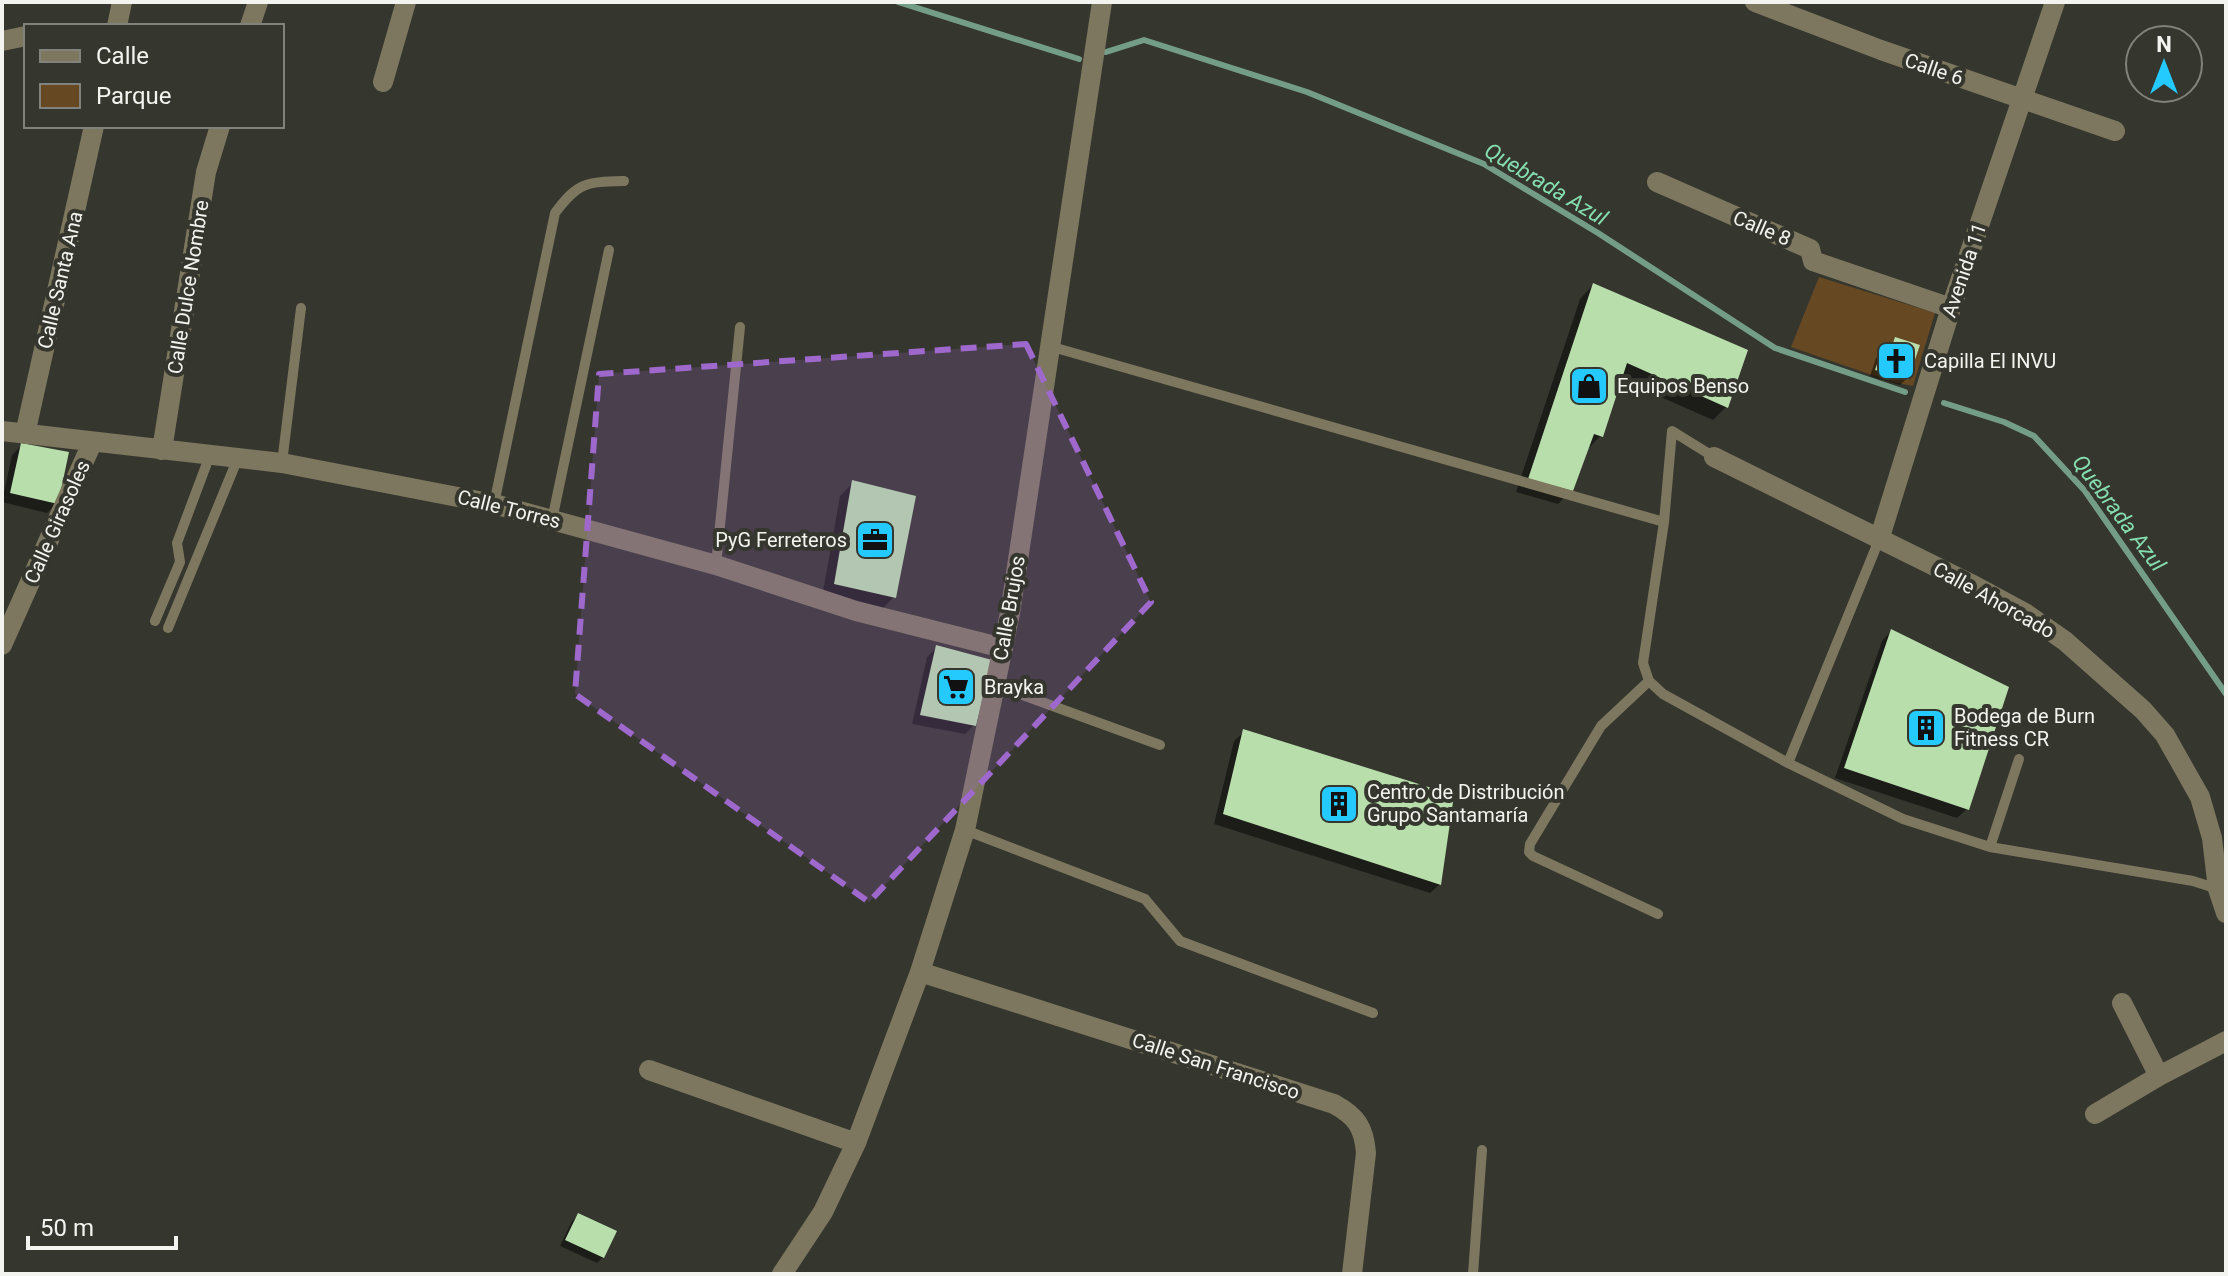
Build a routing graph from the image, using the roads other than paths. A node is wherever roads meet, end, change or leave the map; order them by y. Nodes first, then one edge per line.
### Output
1 (122, 2) edge
2 (258, 2) edge
3 (406, 2) edge
4 (1102, 2) edge
5 (1755, 2) edge
6 (2055, 2) edge
7 (117, 24) edge
8 (251, 24) edge
9 (24, 36) edge
10 (2, 41) edge
11 (383, 82) dead end
12 (2023, 100) junction
13 (94, 128) edge
14 (219, 128) edge
15 (2115, 131) dead end
16 (624, 181) dead end
17 (1657, 182) dead end
18 (609, 250) dead end
19 (301, 308) dead end
20 (1951, 308) junction
21 (740, 327) dead end
22 (1049, 346) junction
23 (2, 431) edge
24 (25, 434) junction
25 (92, 443) junction
26 (162, 450) junction
27 (210, 455) junction
28 (1714, 457) joint
29 (238, 458) junction
30 (282, 463) junction
31 (494, 504) junction
32 (552, 520) junction
33 (1664, 522) junction
34 (1879, 540) junction
35 (716, 565) junction
36 (155, 621) dead end
37 (168, 628) dead end
38 (2, 645) edge
39 (1003, 648) junction
40 (1649, 681) junction
41 (995, 685) junction
42 (1160, 745) dead end
43 (2019, 759) dead end
44 (1788, 763) junction
45 (965, 830) junction
46 (1990, 847) junction
47 (2218, 889) junction
48 (2226, 913) edge
49 (1658, 914) dead end
50 (920, 972) junction
51 (2122, 1003) dead end
52 (1373, 1013) dead end
53 (2226, 1041) edge
54 (649, 1070) dead end
55 (2159, 1076) junction
56 (2095, 1114) dead end
57 (856, 1143) junction
58 (1482, 1150) dead end
59 (782, 1274) edge
60 (1352, 1274) edge
61 (1473, 1274) edge

1 - 7 street
2 - 8 street
3 - 11 street
4 - 22 street, Calle Brujos
5 - 12 street, Calle 6
6 - 12 street, Avenida 11
9 - 10 street
12 - 15 street, Calle 6
12 - 20 street, Avenida 11
13 - 24 street, Calle Santa Ana
14 - 26 street, Calle Dulce Nombre
16 - 31 lane
17 - 20 street, Calle 8
18 - 32 lane
19 - 30 lane
20 - 34 street, Avenida 11
21 - 35 lane
22 - 33 lane
22 - 39 street, Calle Brujos
23 - 24 street, Calle Torres
24 - 25 street, Calle Torres
25 - 26 street, Calle Torres
25 - 38 street, Calle Girasoles
26 - 27 street, Calle Torres
27 - 29 street, Calle Torres
27 - 36 lane
28 - 33 lane
28 - 34 street, Calle Ahorcado
29 - 30 street, Calle Torres
29 - 37 lane
30 - 31 street, Calle Torres
31 - 32 street, Calle Torres
32 - 35 street, Calle Torres
33 - 40 lane
34 - 44 lane
34 - 47 street, Calle Ahorcado
35 - 39 street, Calle Torres
39 - 41 street, Calle Brujos
40 - 44 lane
40 - 49 lane
41 - 42 lane
41 - 45 street, Calle Brujos
43 - 46 lane
44 - 46 lane
45 - 50 street, Calle Brujos
45 - 52 lane
46 - 47 lane
47 - 48 street, Calle Ahorcado
50 - 57 street, Calle Brujos
50 - 60 street, Calle San Francisco
51 - 55 street
53 - 55 street
54 - 57 street
55 - 56 street
57 - 59 street, Calle Brujos
58 - 61 lane

